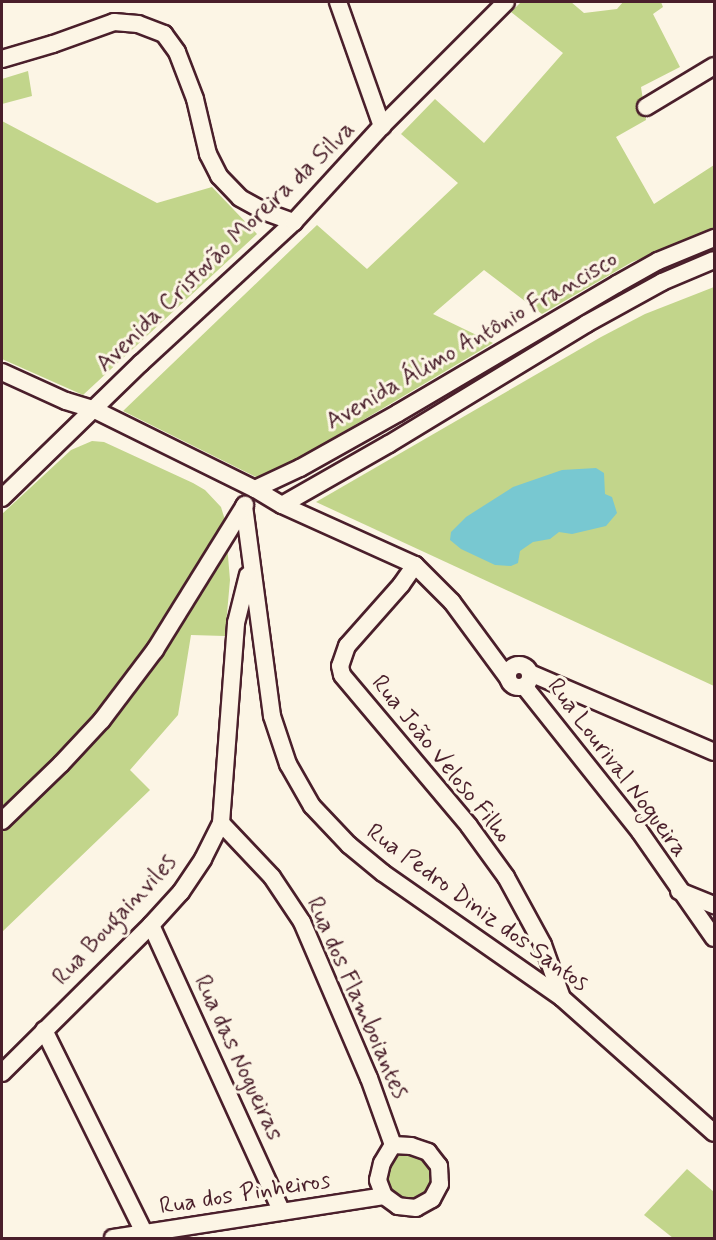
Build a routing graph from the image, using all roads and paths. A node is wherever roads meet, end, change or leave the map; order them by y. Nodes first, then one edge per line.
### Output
1 (338, 2) edge
2 (506, 2) edge
3 (2, 59) edge
4 (714, 66) edge
5 (646, 107) dead end
6 (382, 126) junction
7 (294, 222) junction
8 (714, 238) edge
9 (714, 260) edge
10 (2, 372) edge
11 (95, 410) junction
12 (255, 489) junction
13 (2, 498) edge
14 (282, 505) junction
15 (244, 507) junction
16 (415, 564) junction
17 (251, 566) junction
18 (477, 638) junction
19 (525, 674) junction
20 (714, 752) edge
21 (2, 821) edge
22 (221, 823) junction
23 (679, 891) junction
24 (714, 905) edge
25 (151, 925) junction
26 (714, 938) edge
27 (562, 998) junction
28 (44, 1029) junction
29 (2, 1073) edge
30 (714, 1133) edge
31 (393, 1145) junction
32 (384, 1196) junction
33 (282, 1212) junction
34 (145, 1234) junction
35 (113, 1239) edge

1 - 6 street
2 - 6 street, Avenida Cristovão Moreira da Silva
3 - 7 street
4 - 5 street
6 - 7 street, Avenida Cristovão Moreira da Silva
7 - 11 street, Avenida Cristovão Moreira da Silva
8 - 12 street, Avenida Álimo Antônio Francisco
9 - 14 street, Avenida Álimo Antônio Francisco
10 - 11 street
11 - 12 street
11 - 13 street, Avenida Cristovão Moreira da Silva
12 - 14 street
12 - 15 street
14 - 16 street
15 - 17 street, Rua Pedro Diniz dos Santos
15 - 21 street
16 - 18 street
16 - 27 street, Rua João Veloso Filho
17 - 22 street, Rua Bougainviles
17 - 27 street, Rua Pedro Diniz dos Santos
18 - 19 street
18 - 19 street
19 - 20 street
19 - 23 street, Rua Lourival Nogueira
22 - 25 street, Rua Bougainviles
22 - 31 street, Rua dos Flamboiantes
23 - 24 street
23 - 26 street, Rua Lourival Nogueira
25 - 28 street, Rua Bougainviles
25 - 33 street, Rua das Nogueiras
27 - 30 street, Rua Pedro Diniz dos Santos
28 - 29 street, Rua Bougainviles
28 - 34 street
31 - 32 street
31 - 32 street
32 - 33 street, Rua dos Pinheiros
33 - 34 street, Rua dos Pinheiros
34 - 35 street, Rua dos Pinheiros

